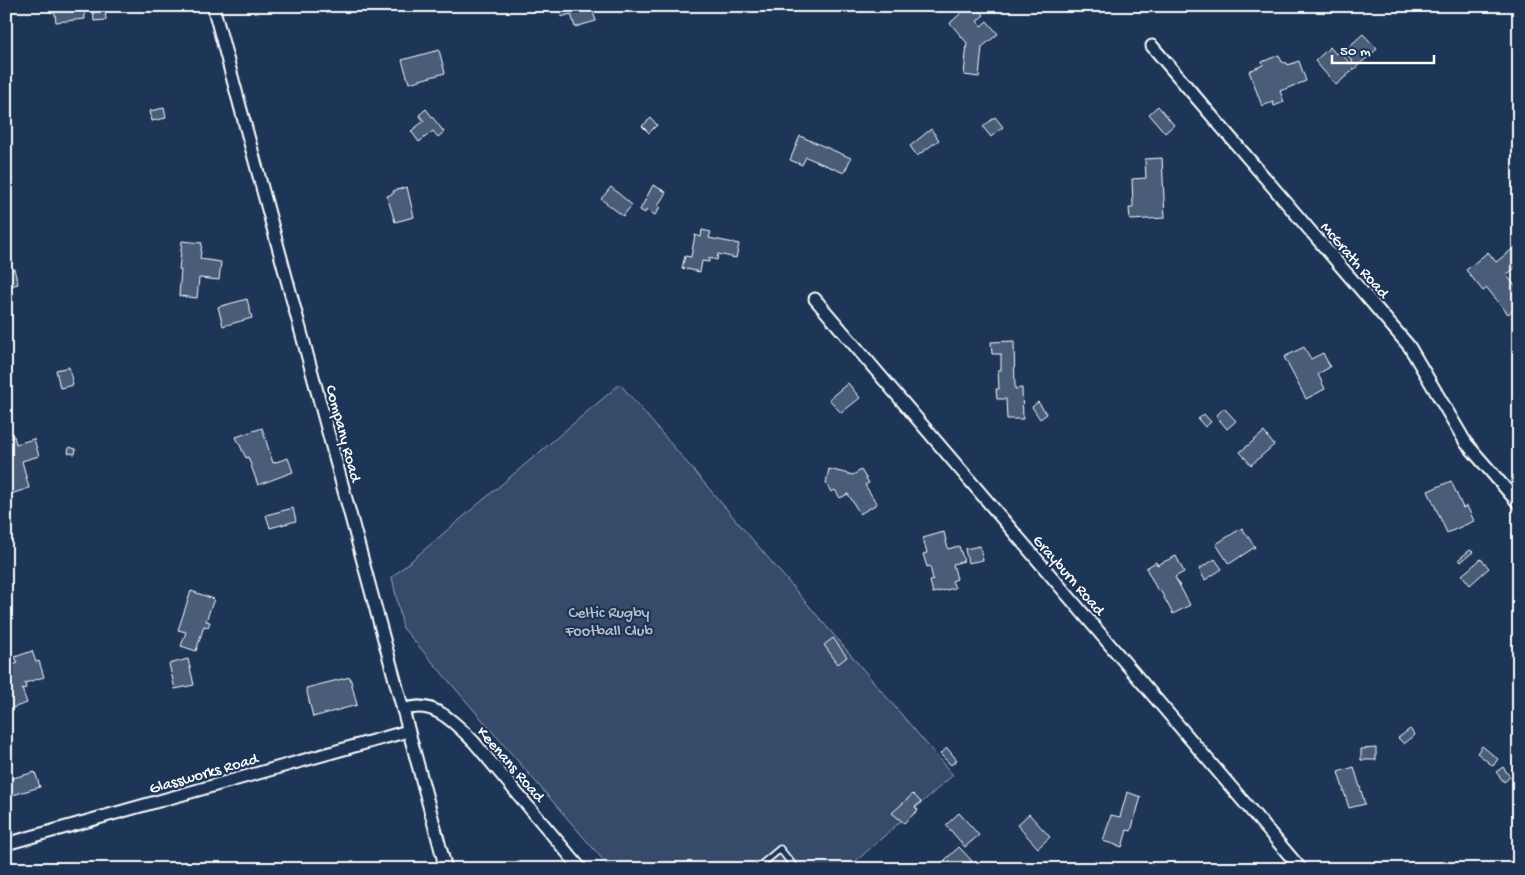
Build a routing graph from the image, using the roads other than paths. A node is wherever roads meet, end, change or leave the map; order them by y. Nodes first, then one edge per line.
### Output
1 (213, 6) edge
2 (1152, 46) dead end
3 (815, 299) dead end
4 (1519, 504) edge
5 (404, 710) junction
6 (408, 731) junction
7 (6, 844) edge
8 (446, 869) edge
9 (581, 869) edge
10 (756, 869) edge
11 (796, 869) edge
12 (1301, 869) edge

1 - 5 street, Company Road
2 - 4 street, McGrath Road
3 - 12 street, Grayburn Road
5 - 6 street, Company Road
5 - 9 street, Keenans Road
6 - 7 street, Glassworks Road
6 - 8 street, Company Road
10 - 11 lane

